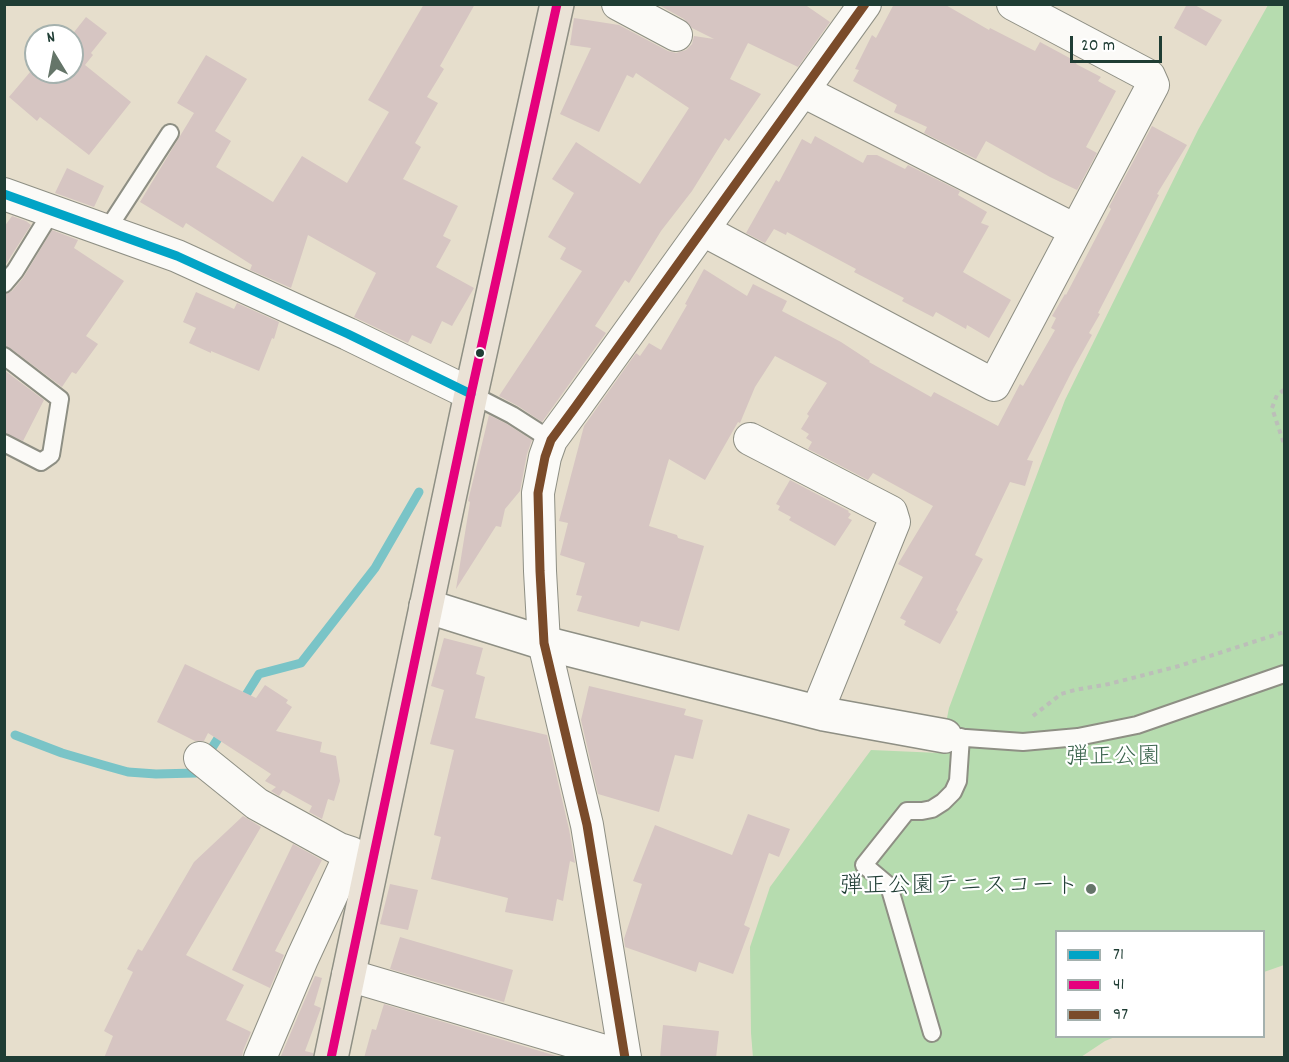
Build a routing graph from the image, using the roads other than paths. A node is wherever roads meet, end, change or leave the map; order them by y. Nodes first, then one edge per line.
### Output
1 (556, 4) edge
2 (618, 4) edge
3 (865, 4) edge
4 (1013, 4) edge
5 (676, 35) dead end
6 (803, 91) junction
7 (170, 133) dead end
8 (4, 194) edge
9 (52, 211) junction
10 (106, 230) junction
11 (703, 230) junction
12 (1075, 230) junction
13 (4, 284) edge
14 (4, 356) edge
15 (471, 394) junction
16 (750, 439) dead end
17 (551, 440) junction
18 (4, 443) edge
19 (426, 606) junction
20 (544, 643) junction
21 (1284, 674) edge
22 (817, 712) junction
23 (953, 737) junction
24 (200, 758) dead end
25 (362, 854) junction
26 (348, 975) junction
27 (932, 1033) dead end
28 (625, 1057) edge
29 (260, 1058) edge
30 (331, 1058) edge

1 - 15 main road
2 - 5 street
3 - 6 street
4 - 12 street
6 - 11 street
6 - 12 street
7 - 10 lane
8 - 9 street
9 - 10 street
9 - 13 lane
10 - 15 street
11 - 12 street
11 - 17 street
14 - 18 lane
15 - 17 lane
15 - 19 main road
16 - 22 street
17 - 20 street
19 - 20 street
19 - 25 main road
20 - 22 street
20 - 28 street
21 - 23 lane
22 - 23 street
23 - 27 lane
24 - 25 street
25 - 26 main road
25 - 29 street
26 - 28 street
26 - 30 main road

